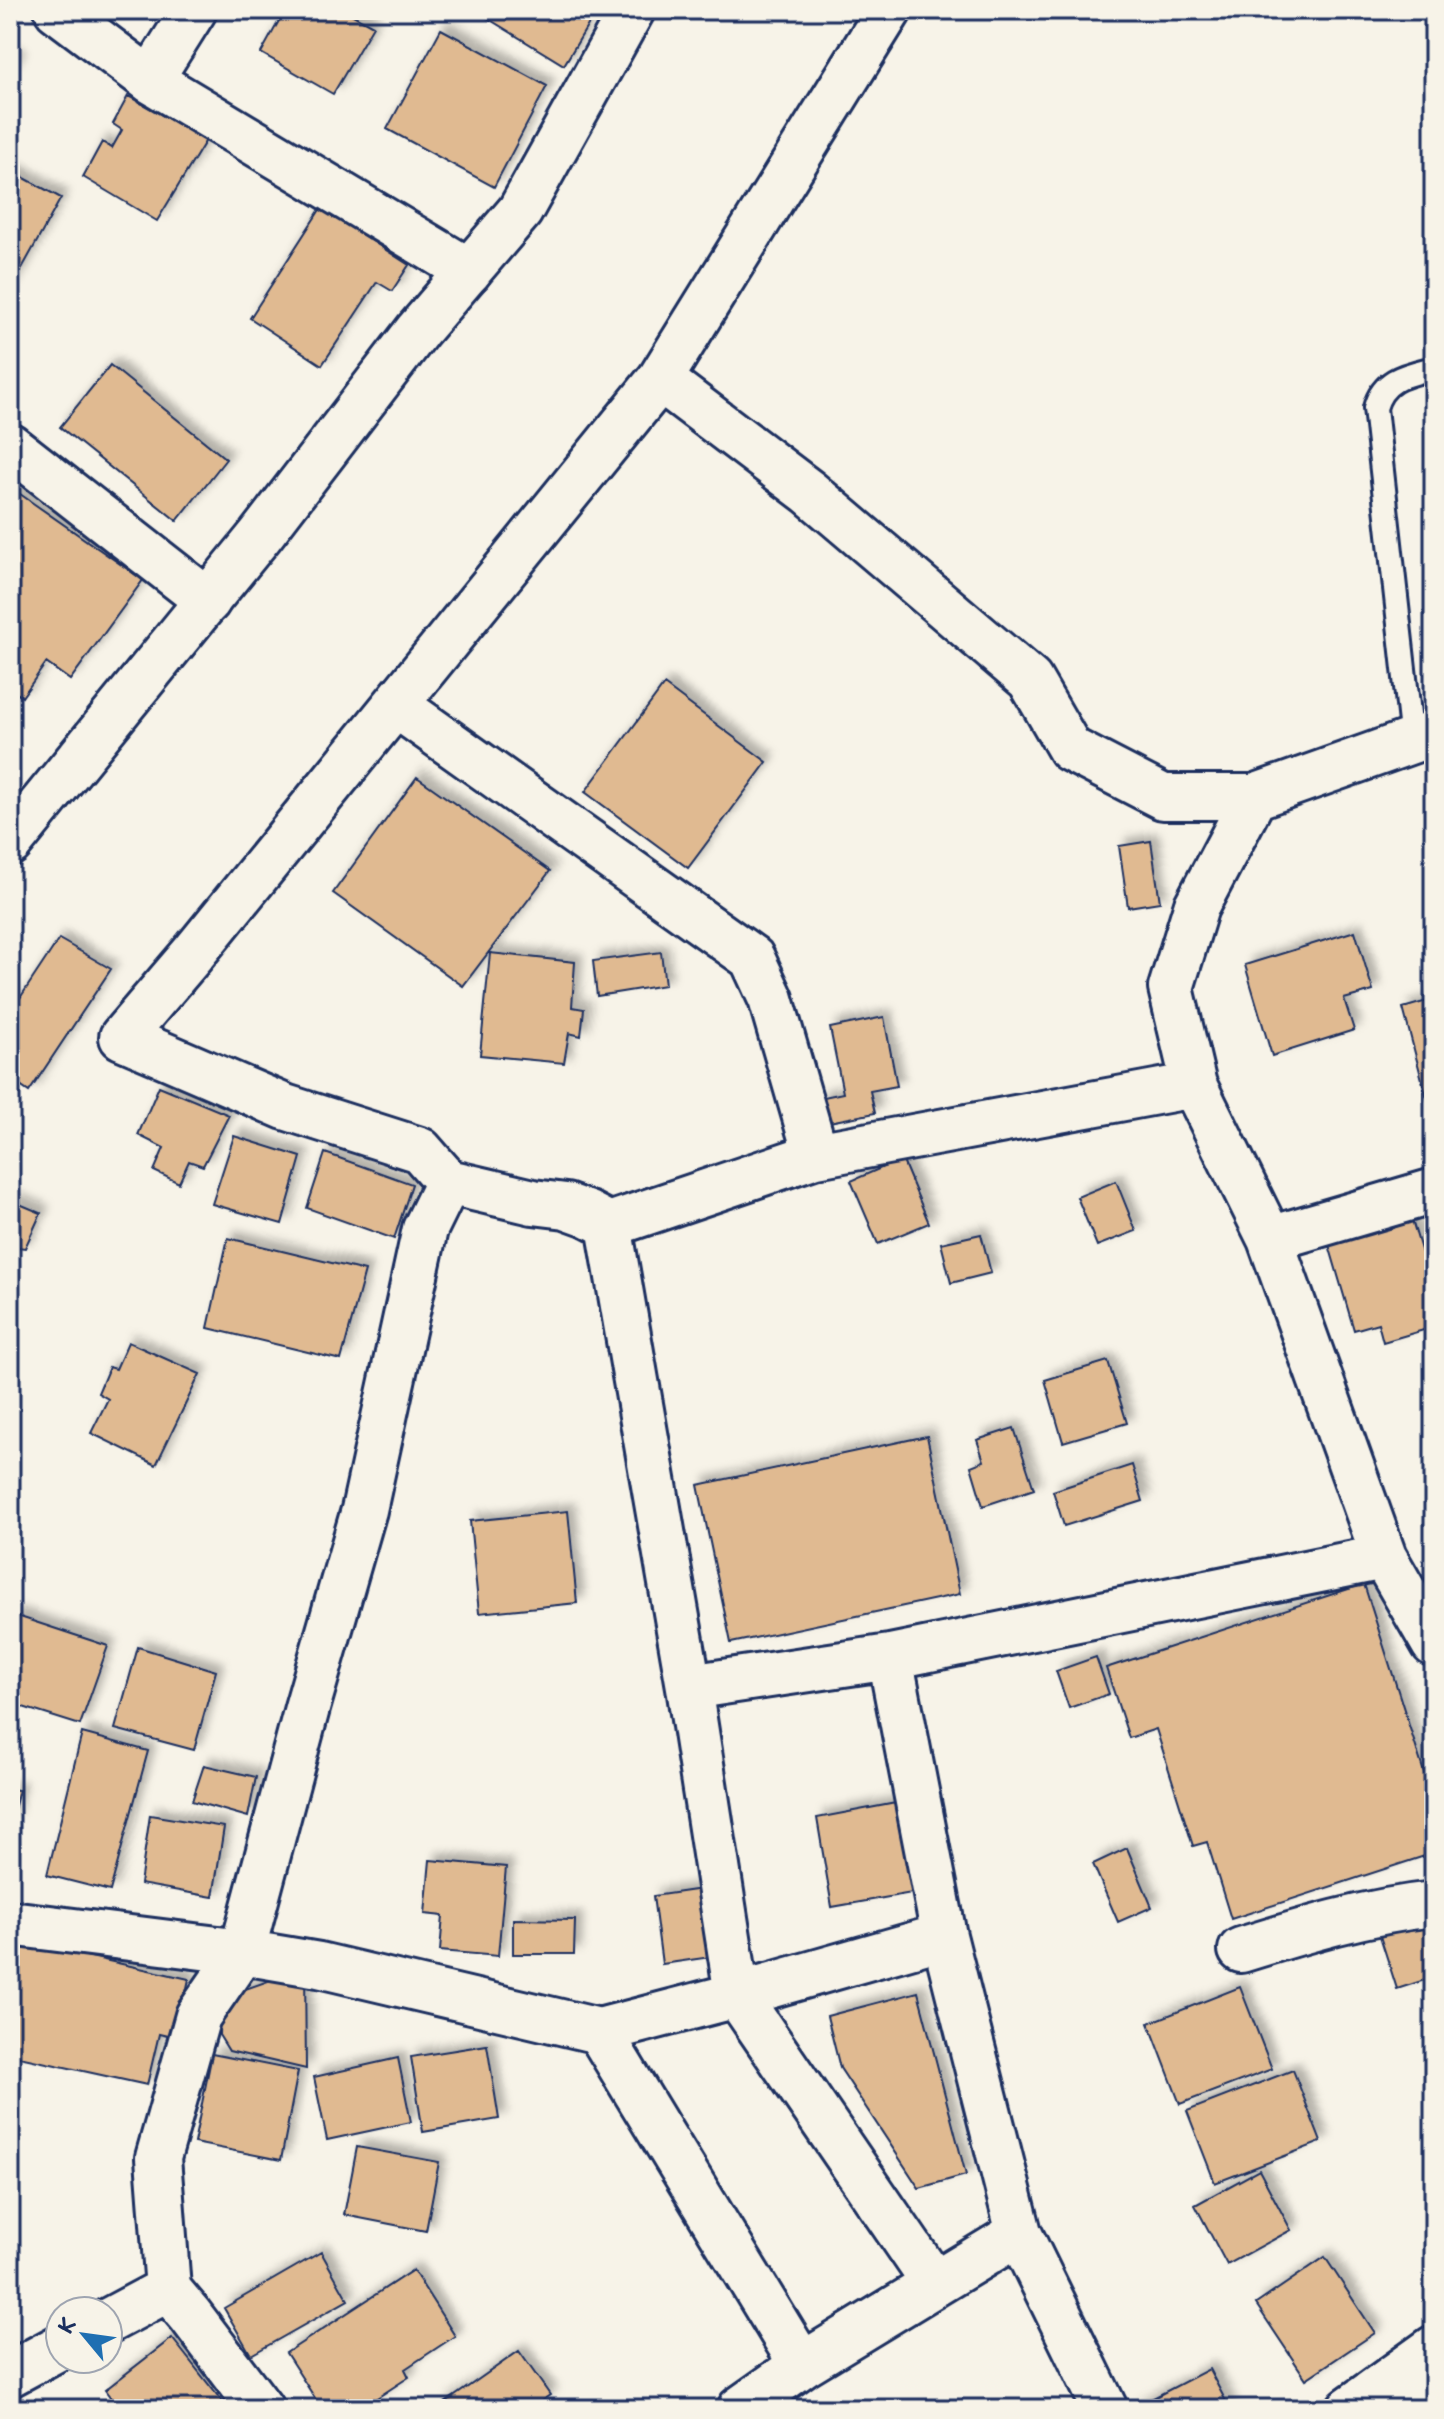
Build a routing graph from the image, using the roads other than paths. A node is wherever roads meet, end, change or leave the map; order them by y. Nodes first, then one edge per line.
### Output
1 (57, 10) edge
2 (194, 10) edge
3 (632, 10) edge
4 (889, 10) edge
5 (150, 80) junction
6 (469, 271) junction
7 (1434, 368) edge
8 (660, 379) junction
9 (10, 446) edge
10 (208, 601) junction
11 (396, 705) junction
12 (1423, 737) edge
13 (1254, 797) junction
14 (10, 843) edge
15 (1194, 1085) junction
16 (816, 1155) junction
17 (448, 1182) junction
18 (1434, 1191) edge
19 (609, 1225) junction
20 (1270, 1239) junction
21 (1384, 1557) junction
22 (1434, 1644) edge
23 (890, 1657) junction
24 (689, 1687) junction
25 (1434, 1904) edge
26 (10, 1923) edge
27 (944, 1936) junction
28 (1241, 1950) dead end
29 (242, 1952) junction
30 (737, 1995) junction
31 (599, 2031) junction
32 (1019, 2233) junction
33 (934, 2283) junction
34 (168, 2289) junction
35 (124, 2312) edge
36 (1434, 2348) edge
37 (44, 2356) edge
38 (802, 2365) junction
39 (10, 2374) edge
40 (1434, 2390) edge
41 (261, 2409) edge
42 (740, 2409) edge
43 (1105, 2409) edge
44 (1349, 2409) edge
45 (1406, 2409) edge

1 - 5 street
2 - 5 street
3 - 6 street
4 - 8 street
5 - 6 street
6 - 10 street
7 - 12 lane
8 - 11 street
8 - 13 street
9 - 10 street
10 - 14 street
11 - 16 street
11 - 17 street
12 - 13 street
13 - 15 street
15 - 16 street
15 - 20 street
16 - 19 street
17 - 19 street
17 - 29 street
18 - 20 street
19 - 24 street
20 - 21 street
21 - 22 street
21 - 23 street
23 - 24 street
23 - 27 street
24 - 30 street
25 - 28 street
26 - 29 street
27 - 30 street
27 - 32 street
29 - 31 street
29 - 34 street
30 - 31 street
30 - 33 street
31 - 38 street
32 - 33 street
32 - 43 street
33 - 38 street
34 - 35 street
34 - 41 street
36 - 44 street
37 - 39 street
38 - 42 street
40 - 45 street

